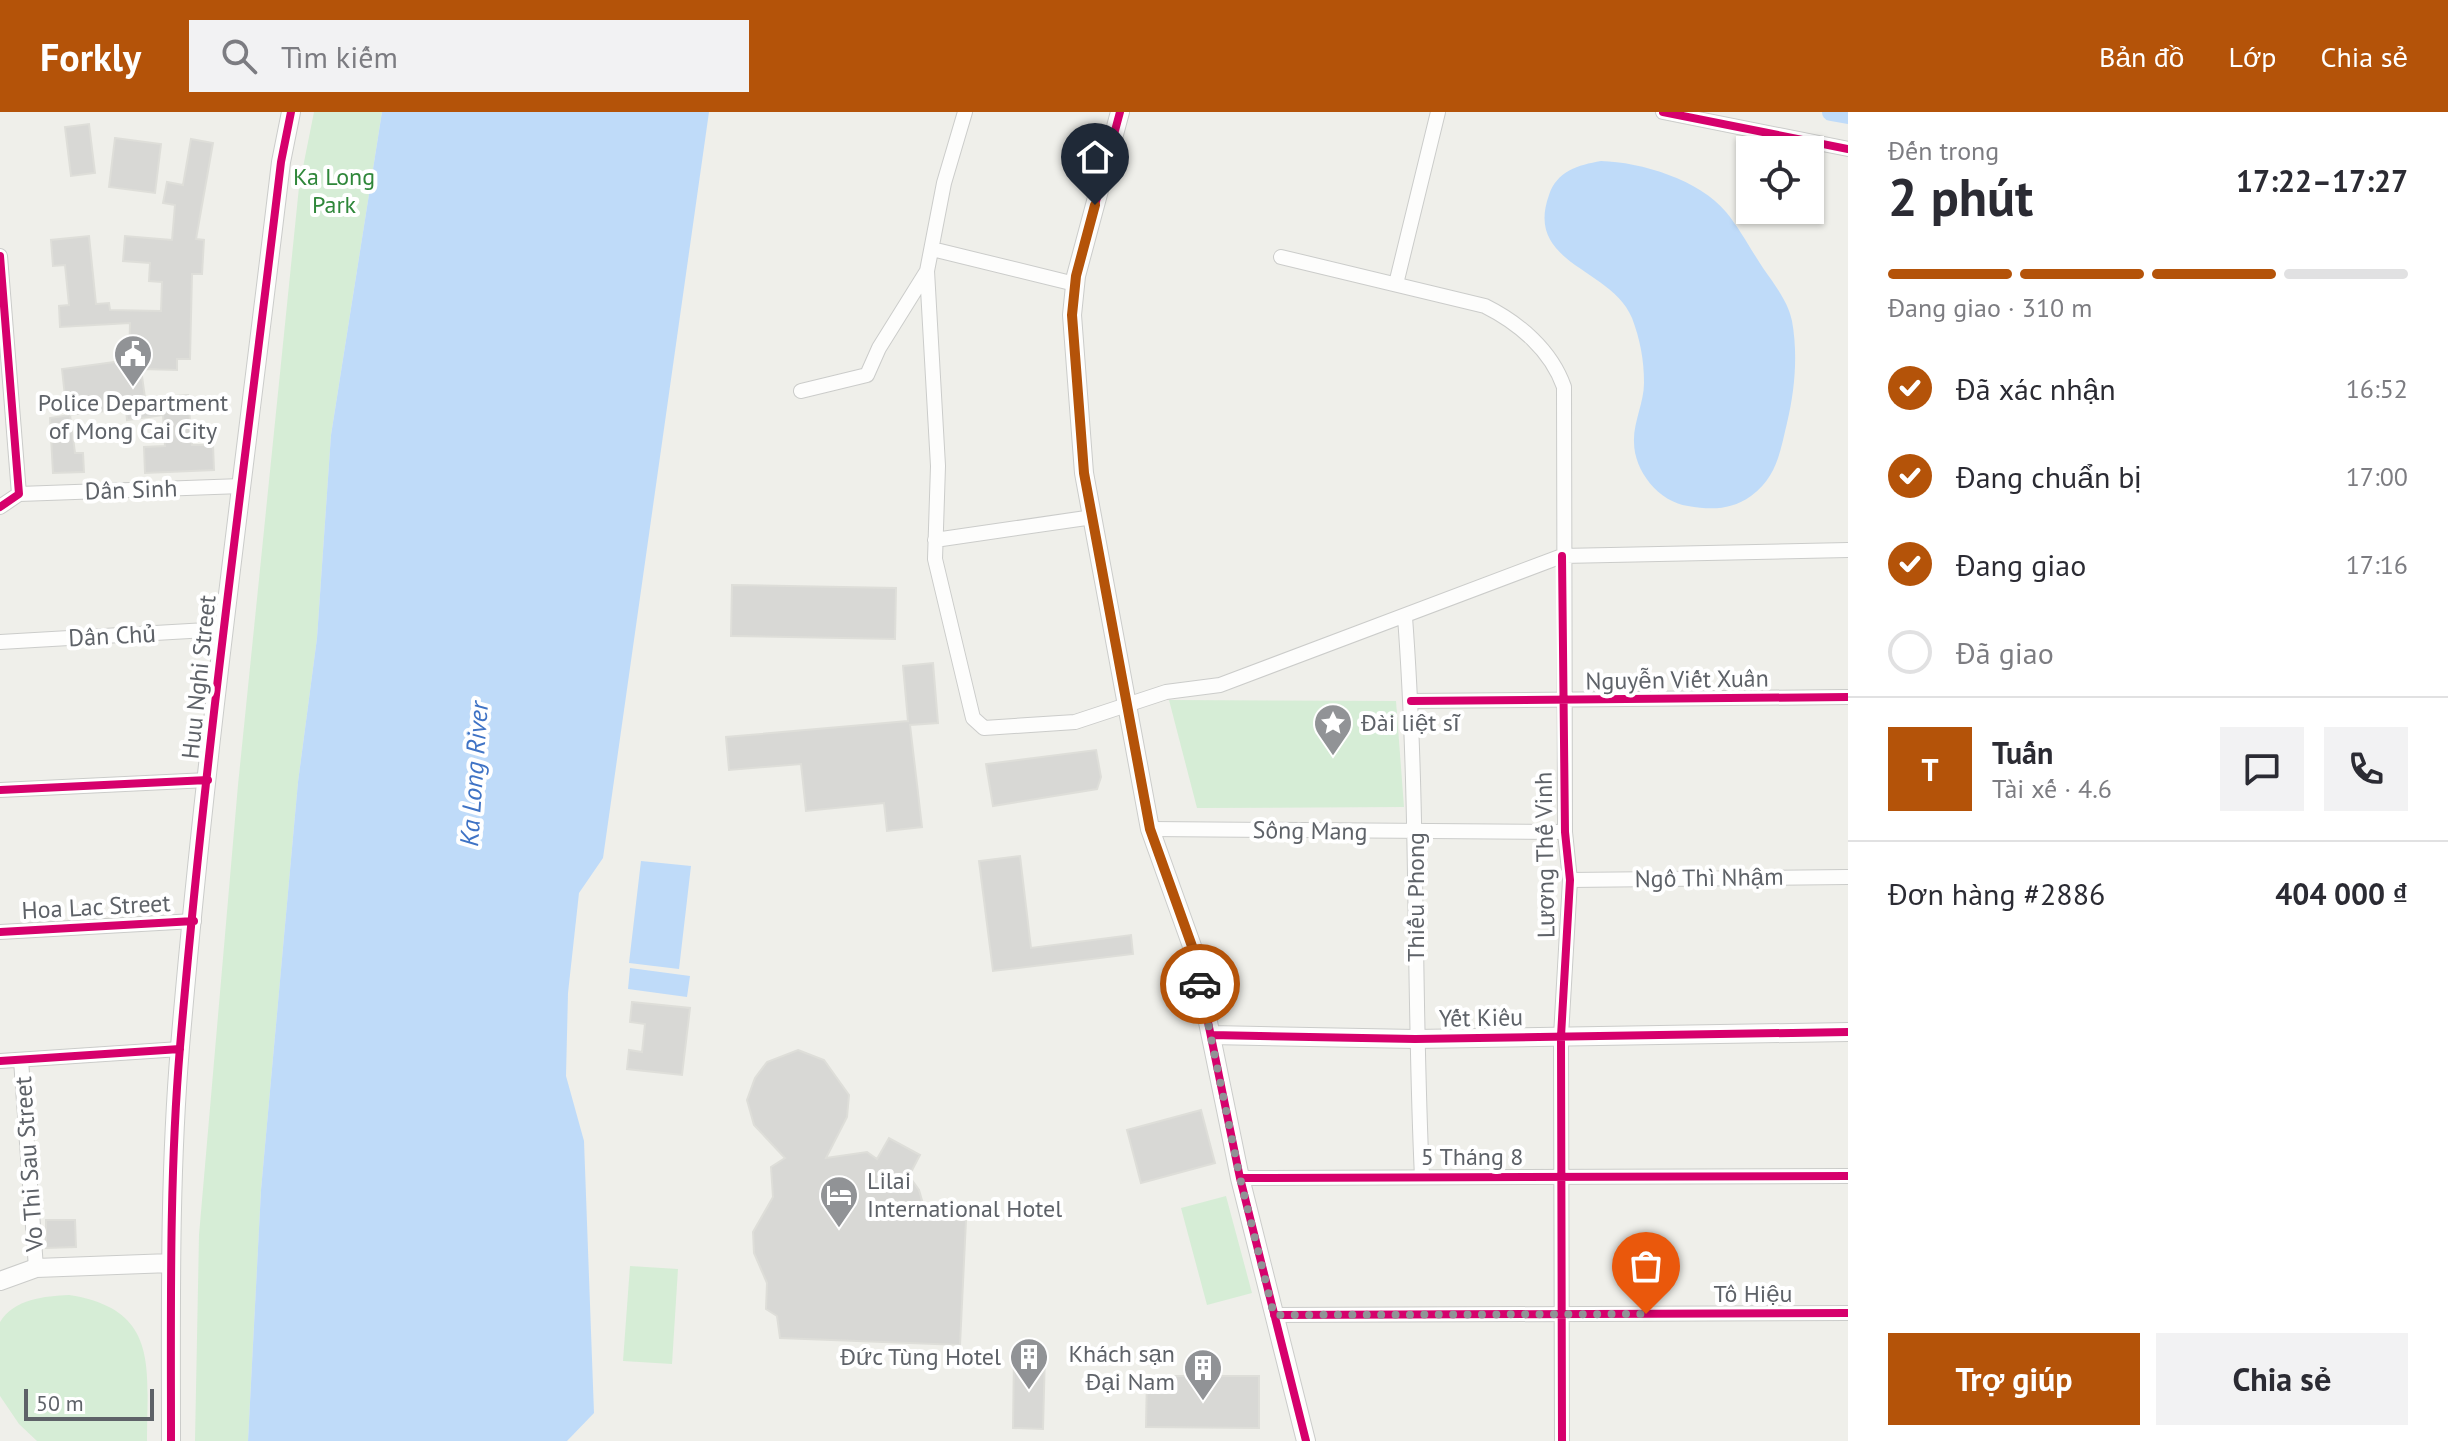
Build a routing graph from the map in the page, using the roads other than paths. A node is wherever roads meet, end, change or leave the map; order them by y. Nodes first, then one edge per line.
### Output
1 (291, 112) edge
2 (965, 112) edge
3 (1120, 112) edge
4 (1438, 112) edge
5 (1663, 112) edge
6 (1848, 149) edge
7 (932, 249) junction
8 (0, 256) edge
9 (1281, 257) dead end
10 (927, 271) junction
11 (1075, 284) junction
12 (1396, 284) junction
13 (801, 391) dead end
14 (242, 486) junction
15 (19, 494) junction
16 (0, 507) edge
17 (1093, 517) junction
18 (935, 540) junction
19 (1848, 550) edge
20 (1562, 556) junction
21 (1405, 617) junction
22 (224, 629) junction
23 (0, 642) edge
24 (1848, 697) edge
25 (1411, 701) junction
26 (1563, 702) junction
27 (1127, 703) junction
28 (208, 780) junction
29 (0, 790) edge
30 (1150, 829) junction
31 (1416, 832) junction
32 (1565, 832) junction
33 (1848, 877) edge
34 (1570, 880) junction
35 (194, 921) junction
36 (0, 932) edge
37 (1848, 1032) edge
38 (1211, 1035) junction
39 (1561, 1036) junction
40 (1415, 1039) junction
41 (180, 1049) junction
42 (21, 1060) junction
43 (0, 1061) edge
44 (1561, 1176) junction
45 (1848, 1176) edge
46 (1422, 1177) junction
47 (1240, 1178) junction
48 (171, 1263) junction
49 (36, 1268) junction
50 (0, 1281) edge
51 (1848, 1313) edge
52 (1559, 1314) junction
53 (1274, 1315) junction
54 (171, 1441) edge
55 (1306, 1441) edge
56 (1562, 1441) edge

1 - 14 street, Huu Nghi Street
2 - 7 street
3 - 11 street
4 - 12 street
5 - 6 street
7 - 10 street
7 - 11 street
8 - 15 street
9 - 12 street, Lương Thế Vinh
10 - 13 street
10 - 18 street
11 - 17 street
12 - 20 street, Lương Thế Vinh
14 - 15 street, Dân Sinh
14 - 22 street, Huu Nghi Street
15 - 16 street
17 - 18 street
17 - 27 street
18 - 27 street
19 - 20 street
20 - 21 street
20 - 26 street, Lương Thế Vinh
21 - 25 street, Thiếu Phong
21 - 27 street
22 - 23 street, Dân Chủ
22 - 28 street, Huu Nghi Street
24 - 26 street, Nguyễn Viết Xuân
25 - 26 street, Nguyễn Viết Xuân
25 - 31 street, Thiếu Phong
26 - 32 street, Lương Thế Vinh
27 - 30 street
28 - 29 street
28 - 35 street, Huu Nghi Street
30 - 31 street, Sông Mang
30 - 38 street
31 - 32 street, Sông Mang
31 - 40 street, Thiếu Phong
32 - 34 street, Lương Thế Vinh
33 - 34 street, Ngô Thì Nhậm
34 - 39 street, Lương Thế Vinh
35 - 36 street, Hoa Lac Street
35 - 41 street, Huu Nghi Street
37 - 39 street, Yết Kiêu
38 - 40 street, Yết Kiêu
38 - 47 street
39 - 40 street, Yết Kiêu
39 - 44 street, Lương Thế Vinh
40 - 46 street, Thiếu Phong
41 - 42 street
41 - 48 street, Huu Nghi Street
42 - 43 street
42 - 49 street, Vo Thi Sau Street
44 - 45 street, 5 Tháng 8
44 - 46 street, 5 Tháng 8
44 - 52 street, Lương Thế Vinh
46 - 47 street, 5 Tháng 8
47 - 53 street
48 - 49 street
48 - 54 street, Huu Nghi Street
49 - 50 street
51 - 52 street, Tô Hiệu
52 - 53 street, Tô Hiệu
52 - 56 street, Lương Thế Vinh
53 - 55 street

